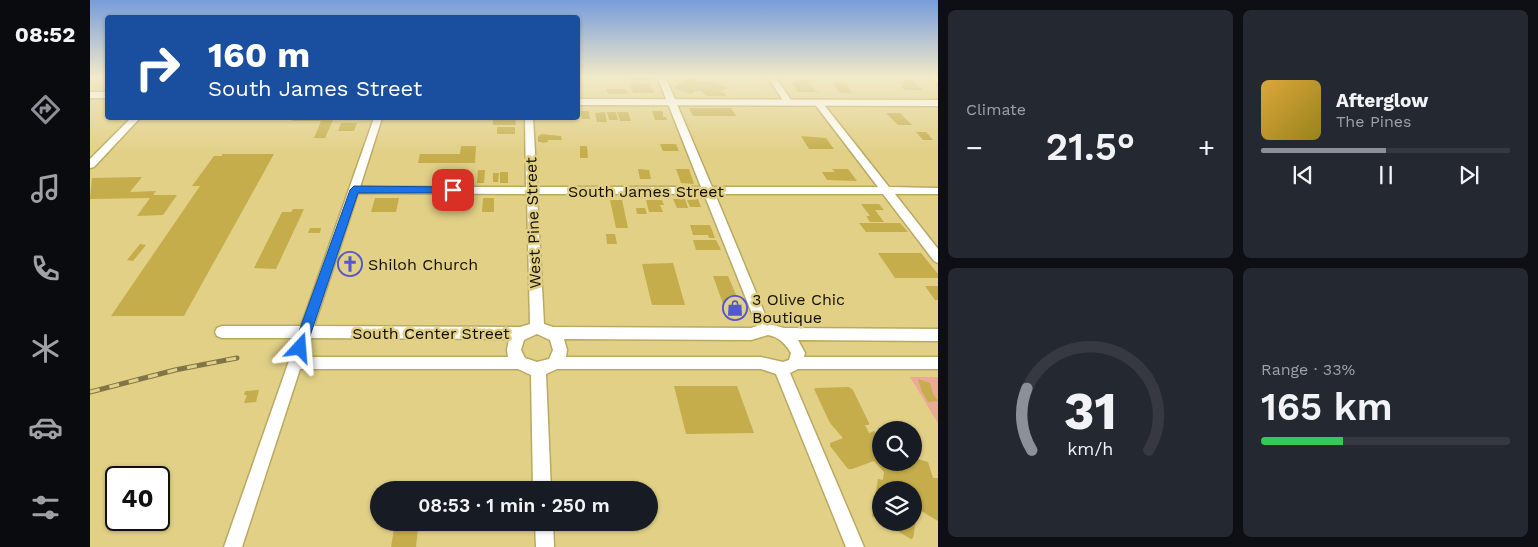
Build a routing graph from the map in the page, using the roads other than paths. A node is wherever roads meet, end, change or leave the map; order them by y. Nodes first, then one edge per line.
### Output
1 (580, 102) edge
2 (672, 102) junction
3 (789, 103) joint
4 (818, 103) junction
5 (938, 103) edge
6 (134, 120) edge
7 (377, 120) edge
8 (529, 120) edge
9 (90, 165) edge
10 (354, 190) junction
11 (532, 191) junction
12 (709, 191) junction
13 (886, 191) junction
14 (938, 191) edge
15 (938, 258) edge
16 (537, 328) junction
17 (765, 330) junction
18 (222, 332) dead end
19 (305, 332) junction
20 (520, 333) junction
21 (552, 333) junction
22 (782, 334) junction
23 (938, 335) edge
24 (295, 363) junction
25 (521, 363) junction
26 (554, 363) junction
27 (938, 363) edge
28 (788, 366) junction
29 (538, 369) junction
30 (542, 481) edge
31 (544, 531) edge
32 (233, 547) edge
33 (544, 547) edge
34 (855, 547) edge

1 - 2 main road
2 - 3 main road
2 - 12 street
3 - 4 main road
4 - 5 main road
4 - 13 street
6 - 9 street
7 - 10 street
8 - 11 street, West Pine Street
10 - 11 street, South James Street
10 - 19 street
11 - 12 street, South James Street
11 - 16 street, West Pine Street
12 - 13 street, South James Street
12 - 17 street
13 - 14 street, South James Street
13 - 15 street
16 - 20 street, South Center Street
16 - 21 street
17 - 21 street
17 - 22 street
18 - 19 street, South Center Street
19 - 20 street, South Center Street
19 - 24 street
20 - 25 street, South Center Street
21 - 26 street
22 - 23 street
22 - 28 street
24 - 25 street, South Center Street
24 - 32 street
25 - 29 street, South Center Street
26 - 28 street
26 - 29 street
27 - 28 street
28 - 34 street
29 - 30 street
31 - 33 street

